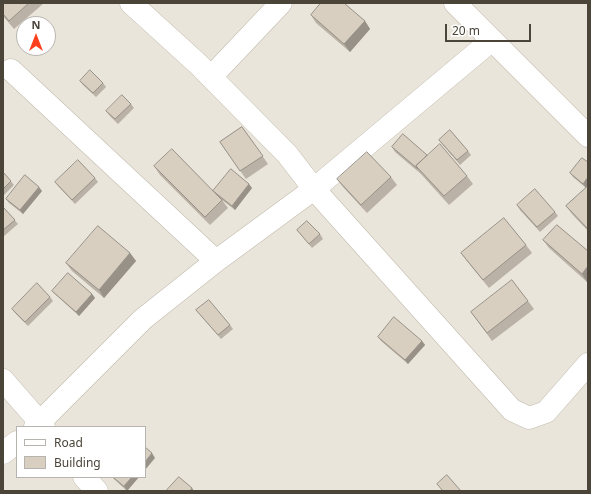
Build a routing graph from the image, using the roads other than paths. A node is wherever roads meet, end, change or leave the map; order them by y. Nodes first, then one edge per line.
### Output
1 (131, 3) edge
2 (281, 3) edge
3 (455, 3) edge
4 (492, 40) junction
5 (11, 70) dead end
6 (211, 77) junction
7 (588, 136) edge
8 (314, 189) junction
9 (216, 261) junction
10 (588, 364) edge
11 (3, 380) edge
12 (40, 425) edge
13 (16, 443) edge
14 (3, 453) edge
15 (85, 478) edge
16 (96, 491) edge

1 - 6 street
2 - 6 street
3 - 4 street
4 - 7 street
4 - 8 street
5 - 9 street
6 - 8 street
8 - 9 street
8 - 10 street
9 - 12 street
11 - 12 street
13 - 14 street
15 - 16 street

